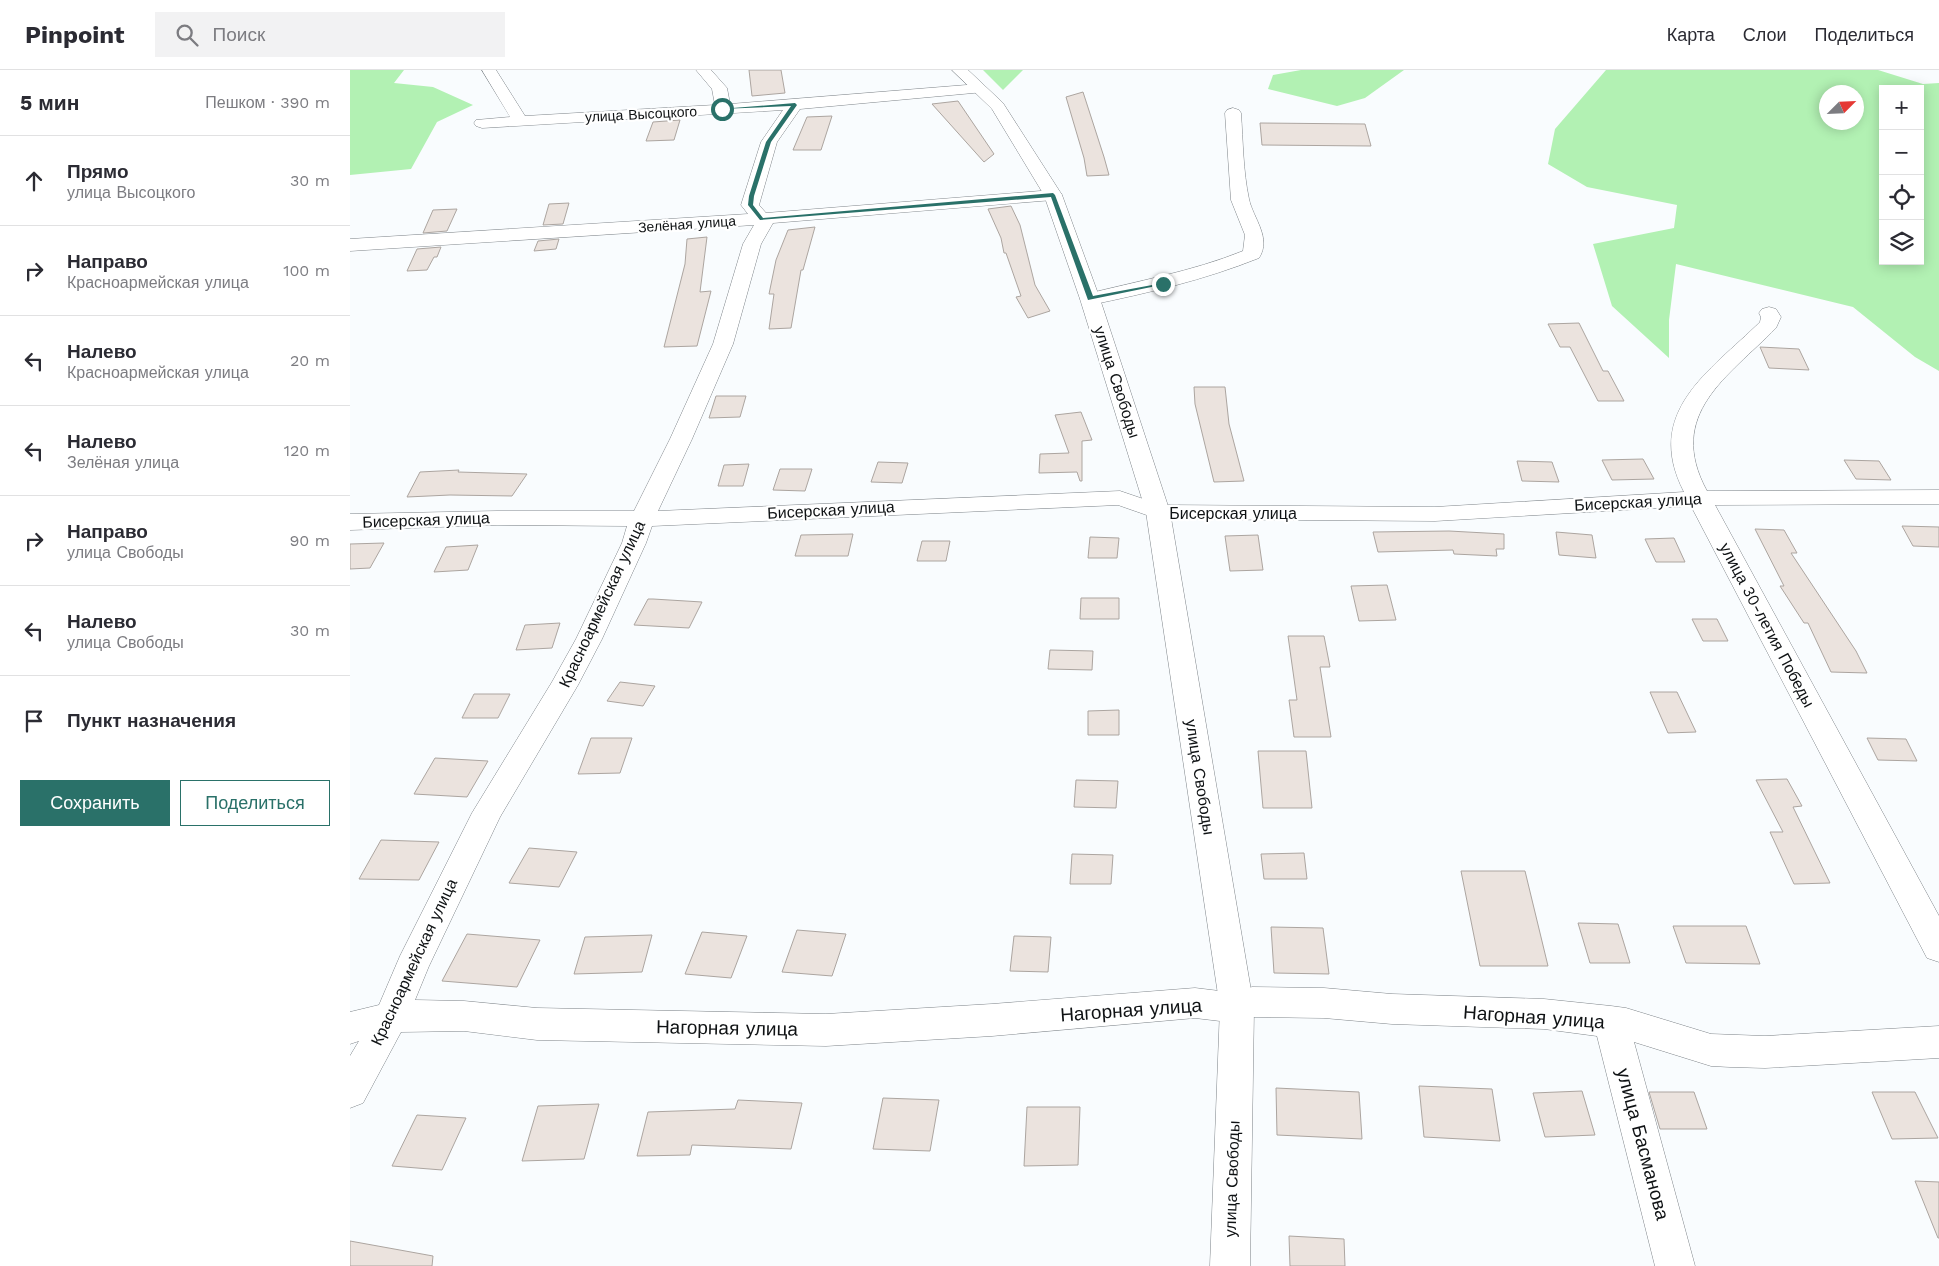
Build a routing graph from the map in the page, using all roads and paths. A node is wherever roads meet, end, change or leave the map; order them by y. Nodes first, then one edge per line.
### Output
1 (489, 70) edge
2 (703, 70) edge
3 (959, 70) edge
4 (979, 89) junction
5 (795, 105) junction
6 (722, 109) junction
7 (1233, 113) dead end
8 (520, 121) junction
9 (482, 123) dead end
10 (1053, 195) junction
11 (761, 219) junction
12 (350, 245) edge
13 (1090, 299) junction
14 (1769, 313) dead end
15 (1939, 496) edge
16 (1699, 498) junction
17 (1158, 512) junction
18 (642, 519) junction
19 (350, 522) edge
20 (1939, 948) edge
21 (1237, 1008) junction
22 (391, 1017) junction
23 (1611, 1022) junction
24 (350, 1028) edge
25 (1939, 1042) edge
26 (350, 1091) edge
27 (1230, 1266) edge
28 (1675, 1266) edge

1 - 8 street
2 - 6 street
3 - 4 street, улица Свободы
4 - 5 street, улица Высоцкого
4 - 10 street, улица Свободы
5 - 6 street, улица Высоцкого
5 - 11 street
6 - 8 street, улица Высоцкого
7 - 13 street
8 - 9 street, улица Высоцкого
10 - 11 street, Зелёная улица
10 - 13 street, улица Свободы
11 - 12 street, Зелёная улица
11 - 18 street, Красноармейская улица
13 - 17 street, улица Свободы
14 - 16 street, улица 30-летия Победы
15 - 16 street, Бисерская улица
16 - 17 street, Бисерская улица
16 - 20 street, улица 30-летия Победы
17 - 18 street, Бисерская улица
17 - 21 street, улица Свободы
18 - 19 street, Бисерская улица
18 - 22 street, Красноармейская улица
21 - 22 street, Нагорная улица
21 - 23 street, Нагорная улица
21 - 27 street, улица Свободы
22 - 24 street, Нагорная улица
22 - 26 street, Красноармейская улица
23 - 25 street, Нагорная улица
23 - 28 street, улица Басманова

